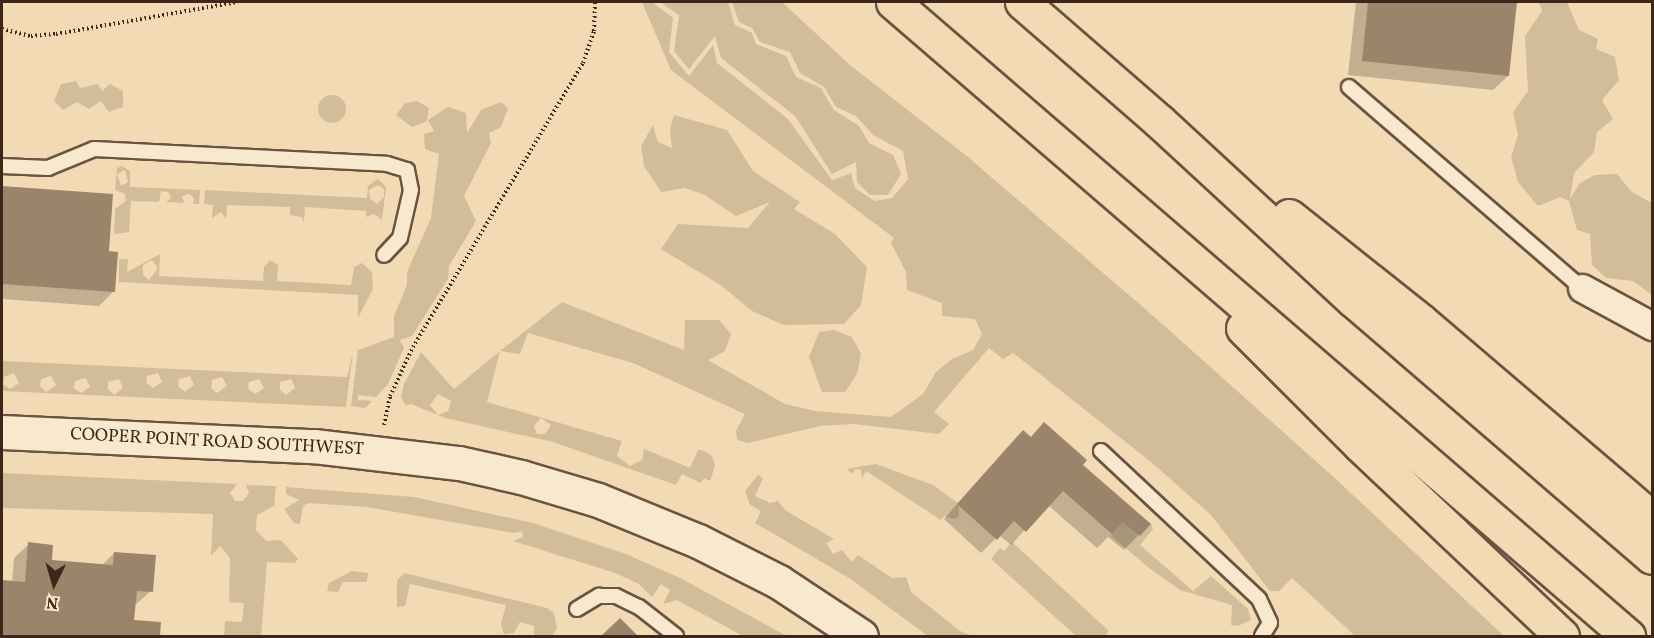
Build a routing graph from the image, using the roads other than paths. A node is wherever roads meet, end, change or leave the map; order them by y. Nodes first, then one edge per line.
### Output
1 (893, 2) edge
2 (1022, 2) edge
3 (1349, 87) dead end
4 (1159, 121) junction
5 (2, 166) edge
6 (1101, 180) junction
7 (384, 255) dead end
8 (1582, 288) joint
9 (1653, 326) edge
10 (2, 432) edge
11 (1101, 451) dead end
12 (1653, 518) edge
13 (1653, 557) edge
14 (577, 609) dead end
15 (676, 636) edge
16 (861, 636) edge
17 (1263, 636) edge
18 (1562, 636) edge
19 (1628, 636) edge

1 - 6 highway
2 - 4 highway
3 - 8 lane
4 - 12 highway
4 - 13 highway
5 - 7 lane
6 - 18 highway
6 - 19 highway
8 - 9 street
10 - 16 main road, COOPER POINT ROAD SOUTHWEST
11 - 17 lane
14 - 15 lane

